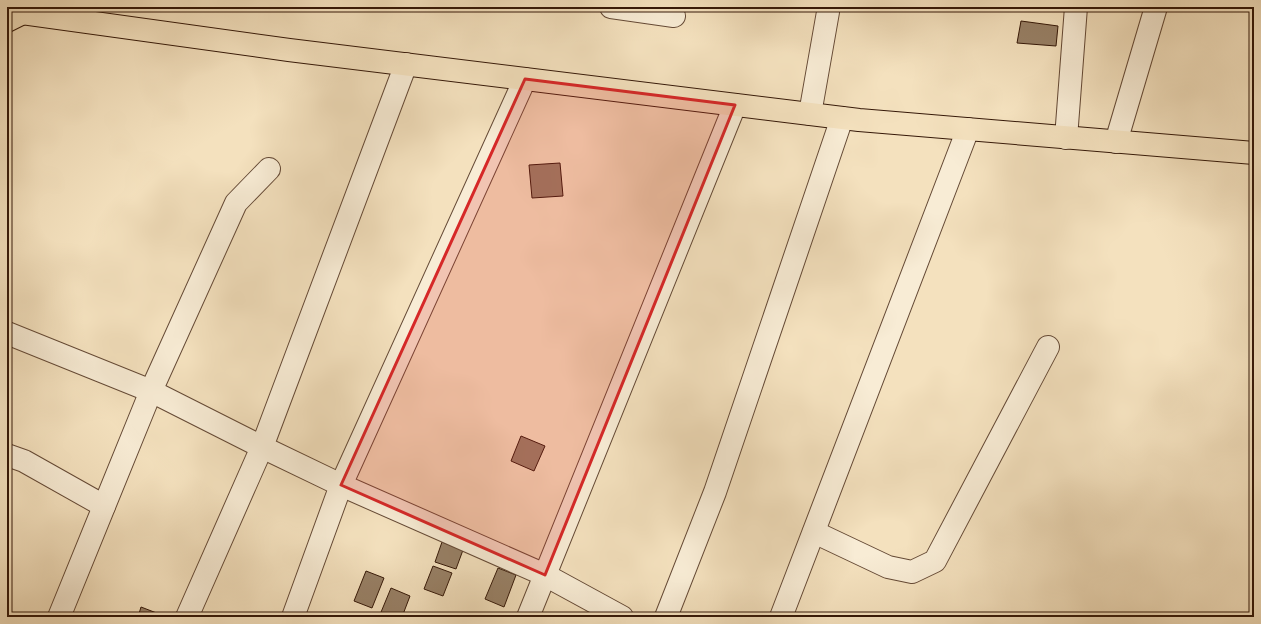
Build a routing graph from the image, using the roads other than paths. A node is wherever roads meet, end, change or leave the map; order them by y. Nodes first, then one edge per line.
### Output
1 (611, 7) edge
2 (1076, 7) edge
3 (1156, 7) edge
4 (828, 12) dead end
5 (21, 14) edge
6 (674, 16) dead end
7 (406, 64) junction
8 (525, 79) junction
9 (735, 105) junction
10 (810, 114) junction
11 (842, 118) junction
12 (968, 129) junction
13 (1066, 138) junction
14 (1116, 142) junction
15 (1254, 153) edge
16 (269, 170) dead end
17 (7, 333) edge
18 (1048, 347) dead end
19 (152, 391) junction
20 (262, 447) junction
21 (7, 455) edge
22 (341, 485) junction
23 (104, 506) junction
24 (814, 532) junction
25 (545, 575) junction
26 (59, 617) edge
27 (187, 617) edge
28 (292, 617) edge
29 (528, 617) edge
30 (622, 617) edge
31 (666, 617) edge
32 (781, 617) edge

1 - 6 street
2 - 13 street
3 - 14 street
4 - 10 street
5 - 7 main road
7 - 8 main road
7 - 20 street
8 - 9 main road
8 - 22 street
9 - 10 main road
9 - 25 street
10 - 11 main road
11 - 12 main road
11 - 31 street
12 - 13 main road
12 - 24 street
13 - 14 main road
14 - 15 main road
16 - 19 street
17 - 19 street
18 - 24 street
19 - 20 street
19 - 23 street
20 - 22 street
20 - 27 street
21 - 23 street
22 - 25 street
22 - 28 street
23 - 26 street
24 - 32 street
25 - 29 street
25 - 30 street

